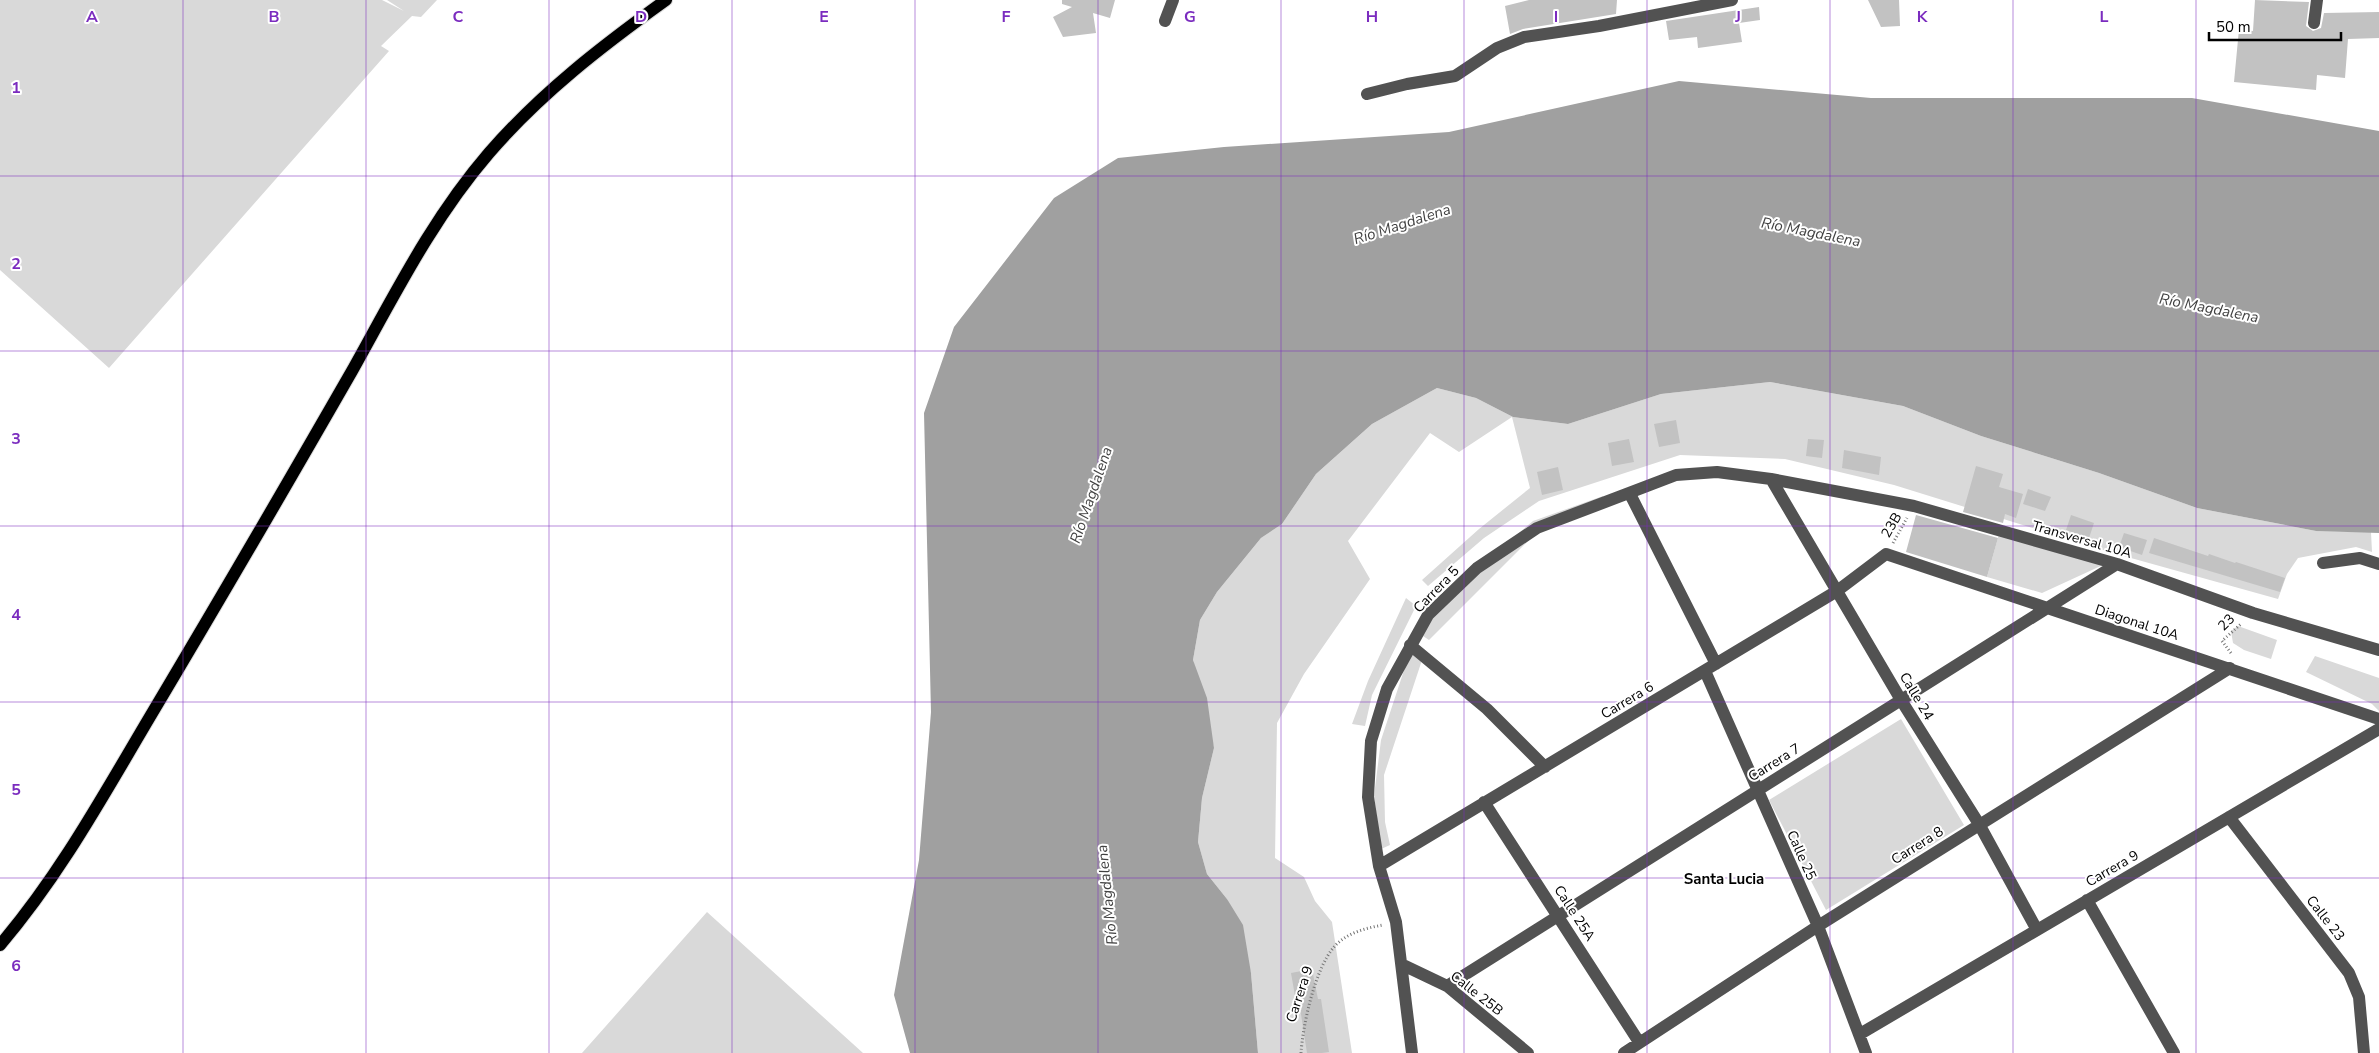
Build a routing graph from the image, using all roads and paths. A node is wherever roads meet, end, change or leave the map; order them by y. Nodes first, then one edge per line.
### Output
1 (666, 0) edge
2 (1173, 0) edge
3 (1732, 0) edge
4 (2317, 0) edge
5 (1165, 21) dead end
6 (2314, 22) dead end
7 (1367, 94) dead end
8 (1771, 479) junction
9 (1630, 494) junction
10 (1914, 506) junction
11 (1886, 554) junction
12 (2323, 563) dead end
13 (2117, 564) junction
14 (2379, 564) edge
15 (1837, 591) junction
16 (2047, 608) junction
17 (2253, 612) junction
18 (1410, 645) junction
19 (2379, 650) edge
20 (1710, 667) junction
21 (2230, 668) junction
22 (2246, 674) junction
23 (1901, 700) junction
24 (2379, 719) edge
25 (2379, 729) edge
26 (1545, 766) junction
27 (1757, 791) junction
28 (1484, 802) junction
29 (2229, 817) junction
30 (1979, 824) junction
31 (1379, 866) junction
32 (2087, 900) junction
33 (1560, 916) junction
34 (1396, 922) junction
35 (1818, 926) junction
36 (2036, 930) junction
37 (0, 945) edge
38 (1402, 965) junction
39 (1447, 986) junction
40 (1860, 1034) junction
41 (1639, 1042) junction
42 (1302, 1053) edge
43 (1412, 1053) edge
44 (1528, 1053) edge
45 (1624, 1053) edge
46 (1866, 1053) edge
47 (2174, 1053) edge
48 (2364, 1053) edge

1 - 37 main road
2 - 5 street
3 - 7 street
4 - 6 street
8 - 9 street, Carrera 5
8 - 10 street, Transversal 10A
8 - 15 street, Calle 24
9 - 18 street, Carrera 5
9 - 20 street, Calle 25
10 - 11 path, 23B
10 - 13 street, Transversal 10A
11 - 15 street, Carrera 6
11 - 16 street, Diagonal 10A
12 - 14 street
13 - 16 street, Carrera 7
13 - 17 street, Transversal 10A
15 - 20 street, Carrera 6
15 - 23 street, Calle 24
16 - 21 street, Diagonal 10A
16 - 23 street, Carrera 7
17 - 19 street, Transversal 10A
17 - 22 path, 23
18 - 26 street
18 - 31 street, Carrera 5
20 - 26 street, Carrera 6
20 - 27 street, Calle 25
21 - 22 street, Diagonal 10A
21 - 30 street, Carrera 8
22 - 24 street, Diagonal 10A
23 - 27 street, Carrera 7
23 - 30 street, Calle 24
25 - 29 street, Carrera 9
26 - 28 street, Carrera 6
27 - 33 street, Carrera 7
27 - 35 street, Calle 25
28 - 31 street, Carrera 6
28 - 33 street, Calle 25A
29 - 32 street, Carrera 9
29 - 48 street, Calle 23
30 - 35 street, Carrera 8
30 - 36 street, Calle 24
31 - 34 street, Carrera 5
32 - 36 street, Carrera 9
32 - 47 street
33 - 39 street, Carrera 7
33 - 41 street, Calle 25A
34 - 38 street, Carrera 5
34 - 42 path, Carrera 9
35 - 40 street, Calle 25
35 - 41 street, Carrera 8
36 - 40 street, Carrera 9
38 - 39 street, Calle 25B
38 - 43 street, Carrera 5
39 - 44 street, Calle 25B
40 - 46 street, Calle 25
41 - 45 street, Carrera 8

